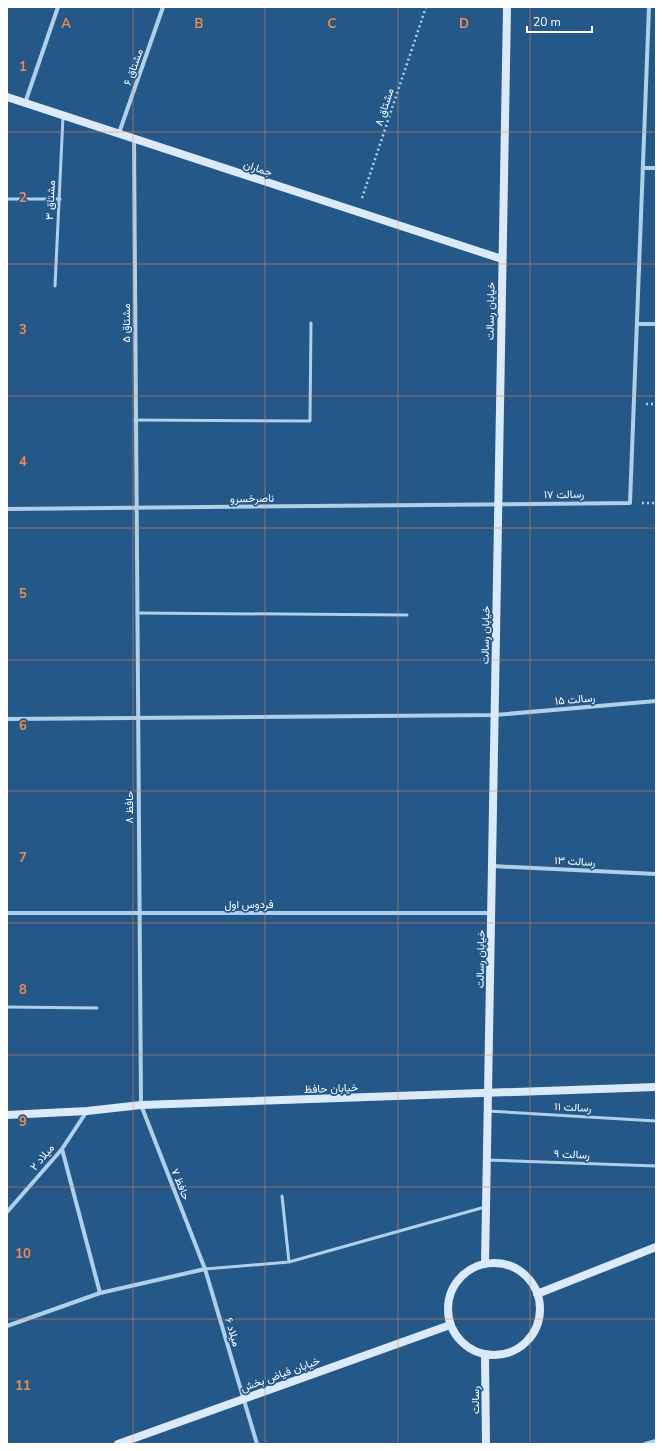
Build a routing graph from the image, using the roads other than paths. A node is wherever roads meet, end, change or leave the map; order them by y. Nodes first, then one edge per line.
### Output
1 (58, 7) edge
2 (163, 7) edge
3 (507, 7) edge
4 (649, 7) edge
5 (7, 97) edge
6 (25, 103) junction
7 (63, 115) junction
8 (119, 133) junction
9 (134, 138) junction
10 (643, 168) junction
11 (656, 168) edge
12 (7, 199) edge
13 (60, 199) junction
14 (502, 259) junction
15 (56, 286) dead end
16 (311, 323) dead end
17 (637, 324) junction
18 (656, 324) edge
19 (135, 420) junction
20 (498, 504) junction
21 (136, 508) junction
22 (7, 509) edge
23 (137, 613) junction
24 (407, 615) dead end
25 (656, 701) edge
26 (495, 715) junction
27 (137, 718) junction
28 (7, 719) edge
29 (492, 866) junction
30 (656, 874) edge
31 (7, 913) edge
32 (139, 913) junction
33 (491, 913) junction
34 (7, 1008) edge
35 (97, 1008) dead end
36 (656, 1087) edge
37 (489, 1094) junction
38 (141, 1105) junction
39 (87, 1111) junction
40 (488, 1112) junction
41 (7, 1115) edge
42 (656, 1121) edge
43 (62, 1149) junction
44 (487, 1160) junction
45 (656, 1166) edge
46 (282, 1196) dead end
47 (486, 1206) junction
48 (7, 1212) edge
49 (656, 1247) edge
50 (289, 1262) junction
51 (486, 1264) junction
52 (205, 1269) junction
53 (100, 1293) junction
54 (537, 1294) junction
55 (450, 1325) junction
56 (7, 1326) edge
57 (485, 1355) junction
58 (242, 1400) junction
59 (656, 1440) edge
60 (118, 1444) edge
61 (257, 1444) edge
62 (486, 1444) edge
63 (646, 1444) edge

1 - 6 street
2 - 8 street, مشتاق ۶
3 - 14 street, خیابان رسالت
4 - 10 street
5 - 6 street, جماران
6 - 7 street, جماران
7 - 8 street, جماران
7 - 13 lane, مشتاق ۳
8 - 9 street, جماران
9 - 14 street, جماران
9 - 19 street, مشتاق ۵
10 - 11 street
10 - 17 street
12 - 13 lane
13 - 15 lane, مشتاق ۳
14 - 20 street, خیابان رسالت
16 - 19 lane
17 - 18 street
17 - 20 street, رسالت ۱۷
19 - 21 street, مشتاق ۵
20 - 21 street, ناصرخسرو
20 - 26 street, خیابان رسالت
21 - 22 street, ناصرخسرو
21 - 23 street, حافظ ۸
23 - 24 lane
23 - 27 street, حافظ ۸
25 - 26 street, رسالت ۱۵
26 - 27 street, رسالت ۱۵
26 - 29 street, خیابان رسالت
27 - 28 street, رسالت ۱۵
27 - 32 street, حافظ ۸
29 - 30 street, رسالت ۱۳
29 - 33 street, خیابان رسالت
31 - 32 street, فردوس اول
32 - 33 street, فردوس اول
32 - 38 street, حافظ ۸
33 - 37 street, خیابان رسالت
34 - 35 lane
36 - 37 street, خیابان حافظ
37 - 38 street, خیابان حافظ
37 - 40 street, خیابان رسالت
38 - 39 street, خیابان حافظ
38 - 52 street, حافظ ۷
39 - 41 street, خیابان حافظ
39 - 43 street, میلاد ۲
40 - 42 lane, رسالت ۱۱
40 - 44 street, خیابان رسالت
43 - 48 street, میلاد ۲
43 - 53 street
44 - 45 lane, رسالت ۹
44 - 47 street, خیابان رسالت
46 - 50 lane
47 - 50 lane
47 - 51 street, خیابان رسالت
49 - 54 street
50 - 52 lane
51 - 54 street
51 - 55 street
52 - 53 street
52 - 58 street, میلاد ۶
53 - 56 street
54 - 57 street
55 - 57 street
55 - 58 street, خیابان فیاض بخش
57 - 62 street, رسالت
58 - 60 street, خیابان فیاض بخش
58 - 61 street, میلاد ۶
59 - 63 street

